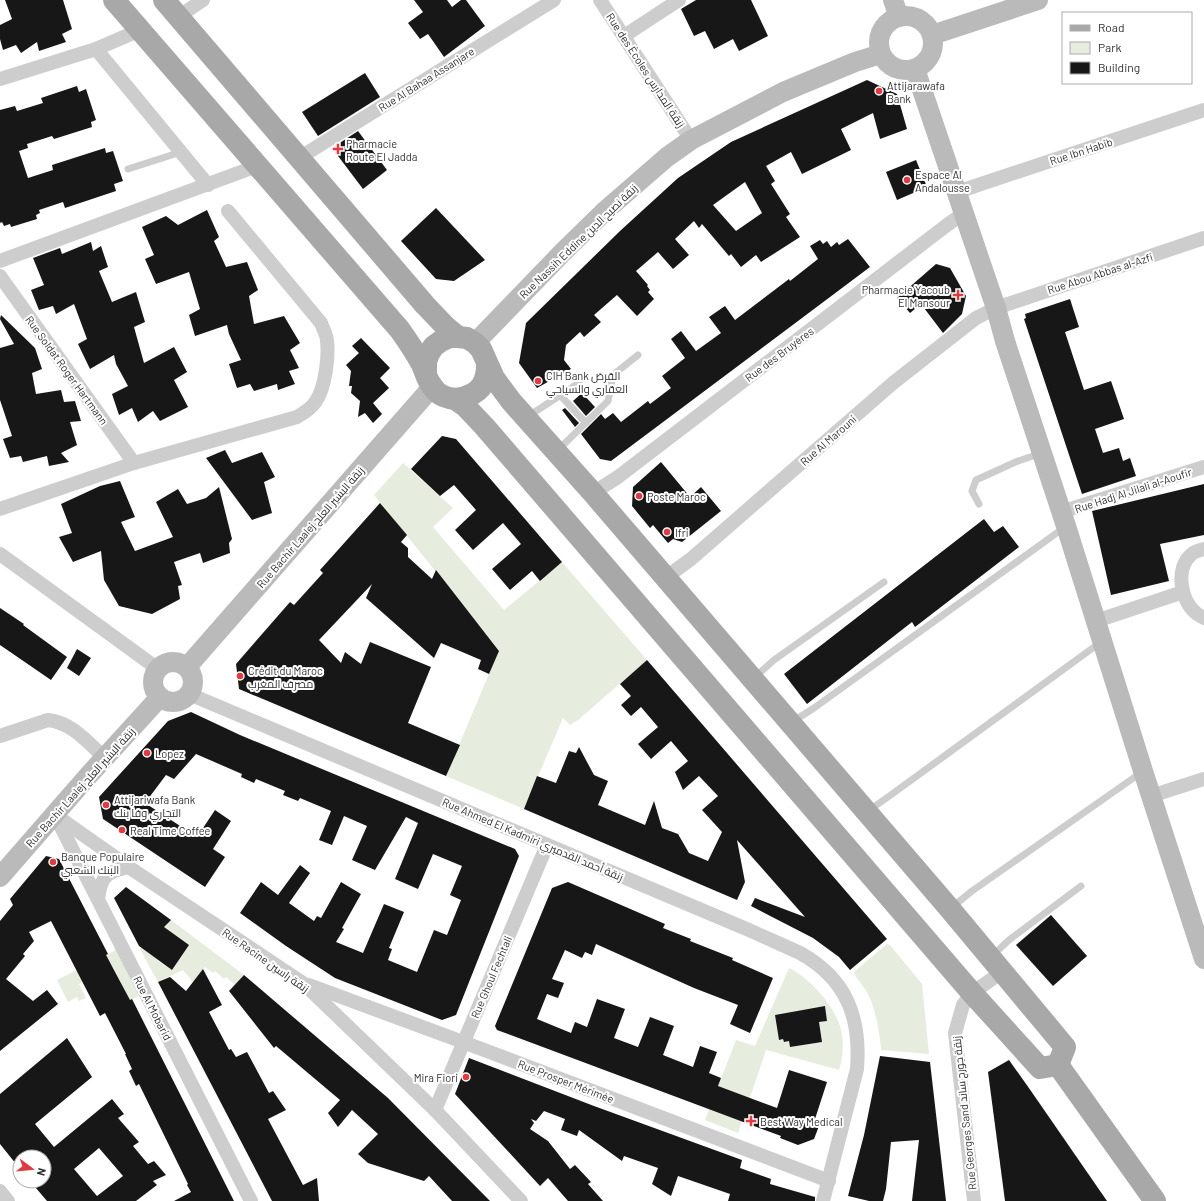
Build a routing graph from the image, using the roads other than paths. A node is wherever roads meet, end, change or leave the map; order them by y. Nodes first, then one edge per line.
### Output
1 (114, 0) edge
2 (164, 0) edge
3 (203, 0) edge
4 (554, 0) edge
5 (600, 0) edge
6 (679, 0) edge
7 (1038, 0) edge
8 (896, 8) edge
9 (178, 17) junction
10 (140, 30) junction
11 (932, 35) junction
12 (624, 36) junction
13 (96, 49) junction
14 (881, 54) junction
15 (916, 69) junction
16 (0, 79) edge
17 (1204, 110) edge
18 (691, 140) junction
19 (182, 152) junction
20 (299, 158) junction
21 (257, 166) junction
22 (128, 170) dead end
23 (208, 185) junction
24 (957, 192) junction
25 (228, 211) dead end
26 (964, 214) junction
27 (1204, 238) edge
28 (0, 261) edge
29 (0, 276) edge
30 (996, 308) junction
31 (467, 340) junction
32 (638, 355) dead end
33 (488, 365) junction
34 (429, 379) junction
35 (579, 383) dead end
36 (560, 395) junction
37 (455, 399) junction
38 (526, 418) junction
39 (586, 423) junction
40 (556, 452) junction
41 (1042, 453) junction
42 (134, 463) junction
43 (1204, 467) edge
44 (593, 493) junction
45 (979, 504) dead end
46 (0, 509) edge
47 (1064, 519) junction
48 (1204, 549) edge
49 (0, 554) edge
50 (665, 578) junction
51 (884, 582) dead end
52 (1183, 592) junction
53 (1204, 618) edge
54 (1096, 621) junction
55 (1102, 641) junction
56 (187, 668) junction
57 (158, 669) junction
58 (752, 679) junction
59 (189, 694) junction
60 (160, 697) junction
61 (790, 723) junction
62 (0, 736) edge
63 (105, 758) junction
64 (1143, 771) junction
65 (1204, 779) edge
66 (1151, 796) junction
67 (866, 812) junction
68 (55, 815) junction
69 (547, 845) junction
70 (130, 867) junction
71 (0, 877) edge
72 (1081, 886) dead end
73 (98, 899) junction
74 (950, 909) junction
75 (1204, 959) edge
76 (996, 965) junction
77 (303, 983) junction
78 (972, 993) junction
79 (463, 1042) junction
80 (1058, 1065) junction
81 (435, 1110) junction
82 (829, 1181) junction
83 (0, 1191) edge
84 (8, 1201) edge
85 (251, 1201) edge
86 (521, 1201) edge
87 (823, 1201) edge
88 (974, 1201) edge
89 (1155, 1201) edge

1 - 10 main road
2 - 9 main road
3 - 9 street
4 - 20 street, Rue Al Bahaa Assanjare
5 - 12 street, Rue des Écoles زنقة المدارس
6 - 12 street
7 - 11 street
8 - 11 street
8 - 14 street
9 - 20 main road
10 - 13 street
10 - 21 main road
11 - 15 street
12 - 18 street, Rue des Écoles زنقة المدارس
13 - 16 street
13 - 19 street
14 - 15 street
14 - 18 street, Rue Nassih Eddine زنقة نصيح الدين
15 - 24 street
17 - 24 street, Rue Ibn Habib
18 - 31 street, Rue Nassih Eddine زنقة نصيح الدين
19 - 22 lane
19 - 23 street
20 - 31 main road
21 - 23 street
21 - 34 main road
23 - 28 street
24 - 26 street
25 - 42 street
26 - 30 street
26 - 44 street, Rue des Bruyères
27 - 30 street, Rue Abou Abbas al-Azfi
29 - 42 street, Rue Soldat Roger Hartmann
30 - 41 street
30 - 50 street, Rue Al Marouni
31 - 33 main road
31 - 34 main road
32 - 39 lane
33 - 37 main road
33 - 38 main road
34 - 37 main road
34 - 56 street, Rue Bachir Laalej زنقة البشير العلج
35 - 36 lane
36 - 38 lane
36 - 39 lane
37 - 78 main road
38 - 40 main road
39 - 40 lane
40 - 44 main road
41 - 45 lane
41 - 47 street
42 - 46 street
43 - 47 street, Rue Hadj Al Jilali al-Aoufir
44 - 50 main road
47 - 54 street
47 - 61 lane
48 - 52 street
49 - 57 street
50 - 58 main road
51 - 58 lane
52 - 53 street
52 - 54 street
54 - 55 street
55 - 64 street
55 - 67 lane
56 - 57 street
56 - 59 street
57 - 60 street
58 - 61 main road
59 - 60 street
59 - 69 street, Rue Ahmed El Kadmiri زنقة أحمد القدميري
60 - 63 street, Rue Bachir Laalej زنقة البشير العلج
61 - 67 main road
62 - 63 street
63 - 68 street, Rue Bachir Laalej زنقة البشير العلج
64 - 66 street
64 - 74 lane
65 - 66 street
66 - 75 street
67 - 74 main road
68 - 70 street, Rue Racine زنقة راسين
68 - 71 street, Rue Bachir Laalej زنقة البشير العلج
68 - 73 street, Rue Al Mobarid
69 - 79 street, Rue Ghoul Fechtali
69 - 82 street, Rue Ahmed El Kadmiri زنقة أحمد القدميري
70 - 73 street
70 - 77 street, Rue Racine زنقة راسين
72 - 76 lane
73 - 85 street, Rue Al Mobarid
74 - 76 main road
76 - 78 street, Rue Georges Sand زنقة جورج ساند
76 - 80 main road
77 - 79 street, Rue Prosper Mérimée
77 - 81 street, Rue Racine زنقة راسين
78 - 80 main road
78 - 88 street, Rue Georges Sand زنقة جورج ساند
79 - 81 street, Rue Ghoul Fechtali
79 - 82 street, Rue Prosper Mérimée
80 - 89 main road
81 - 86 street, Rue Racine زنقة راسين
82 - 87 street, Rue Ahmed El Kadmiri زنقة أحمد القدميري
83 - 84 street

